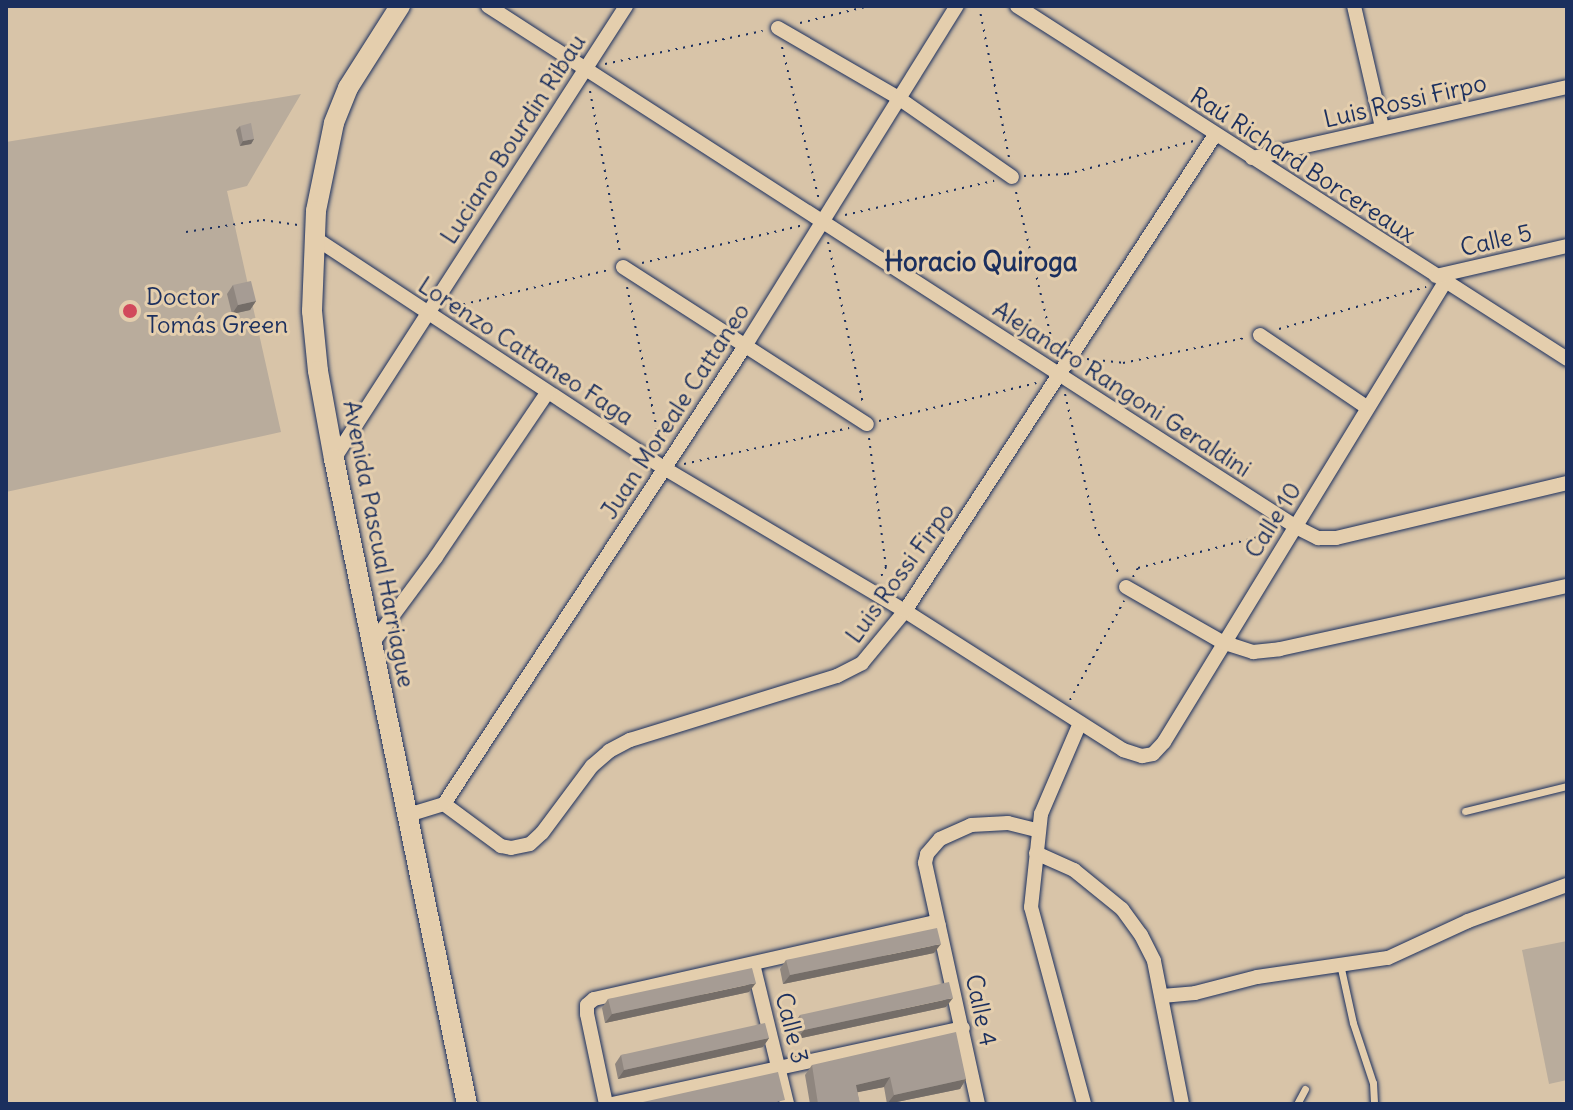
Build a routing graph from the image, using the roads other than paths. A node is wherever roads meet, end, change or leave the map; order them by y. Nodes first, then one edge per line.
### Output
1 (400, 6) edge
2 (488, 6) edge
3 (626, 6) edge
4 (957, 6) edge
5 (1017, 6) edge
6 (1354, 6) edge
7 (778, 28) road end
8 (586, 68) junction
9 (1567, 87) edge
10 (897, 97) junction
11 (1382, 127) junction
12 (1215, 135) junction
13 (1252, 158) junction
14 (1012, 177) road end
15 (824, 220) junction
16 (315, 235) junction
17 (1567, 246) edge
18 (623, 267) road end
19 (1440, 279) junction
20 (427, 313) junction
21 (1260, 335) road end
22 (745, 346) junction
23 (1567, 359) edge
24 (1061, 377) junction
25 (547, 393) junction
26 (1368, 408) junction
27 (867, 424) road end
28 (334, 459) junction
29 (664, 468) junction
30 (1567, 483) edge
31 (1296, 527) junction
32 (1567, 586) edge
33 (1126, 587) road end
34 (905, 611) junction
35 (1222, 642) junction
36 (371, 645) junction
37 (1080, 723) junction
38 (1123, 750) joint
39 (1567, 786) edge
40 (444, 804) junction
41 (1465, 811) dead end
42 (408, 815) junction
43 (1037, 830) junction
44 (1036, 853) junction
45 (1567, 885) edge
46 (939, 925) junction
47 (753, 964) junction
48 (1340, 964) junction
49 (1162, 996) junction
50 (963, 1028) junction
51 (780, 1067) junction
52 (1305, 1089) dead end
53 (467, 1104) edge
54 (606, 1104) edge
55 (612, 1104) edge
56 (787, 1104) edge
57 (978, 1104) edge
58 (1084, 1104) edge
59 (1182, 1104) edge
60 (1297, 1104) edge
61 (1374, 1104) edge

1 - 16 street, Avenida Pascual Harriague
2 - 8 street, Alejandro Rangoni Geraldini
3 - 8 street, Luciano Bourdin Ribau
4 - 10 street, Juan Moreale Cattaneo
5 - 12 street, Raú Richard Borcereaux
6 - 11 street
7 - 10 street
8 - 15 street, Alejandro Rangoni Geraldini
8 - 20 street, Luciano Bourdin Ribau
9 - 11 street, Luis Rossi Firpo
10 - 14 street
10 - 15 street, Juan Moreale Cattaneo
11 - 13 street, Luis Rossi Firpo
12 - 13 street, Raú Richard Borcereaux
12 - 24 street, Luis Rossi Firpo
13 - 19 street, Raú Richard Borcereaux
15 - 22 street, Juan Moreale Cattaneo
15 - 24 street, Alejandro Rangoni Geraldini
16 - 20 street, Lorenzo Cattaneo Faga
16 - 28 street, Avenida Pascual Harriague
17 - 19 street, Calle 5
18 - 22 street
19 - 23 street, Raú Richard Borcereaux
19 - 26 street, Calle 10
20 - 25 street, Lorenzo Cattaneo Faga
20 - 28 street, Luciano Bourdin Ribau
21 - 26 street
22 - 27 street
22 - 29 street, Juan Moreale Cattaneo
24 - 31 street, Alejandro Rangoni Geraldini
24 - 34 street, Luis Rossi Firpo
25 - 29 street, Lorenzo Cattaneo Faga
25 - 36 street
26 - 31 street, Calle 10
28 - 36 street, Avenida Pascual Harriague
29 - 34 street, Lorenzo Cattaneo Faga
29 - 40 street, Juan Moreale Cattaneo
30 - 31 street, Alejandro Rangoni Geraldini
31 - 35 street, Calle 10
32 - 35 street
33 - 35 street
34 - 37 street, Lorenzo Cattaneo Faga
34 - 40 street, Luis Rossi Firpo
35 - 38 street, Calle 10
36 - 42 street, Avenida Pascual Harriague
37 - 38 street, Lorenzo Cattaneo Faga
37 - 43 street
39 - 41 lane
40 - 42 street
42 - 53 street, Avenida Pascual Harriague
43 - 44 street
43 - 46 street, Calle 4
44 - 49 street
44 - 58 street
45 - 48 street
46 - 47 street
46 - 50 street, Calle 4
47 - 51 street, Calle 3
47 - 54 street
48 - 49 street
48 - 61 lane
49 - 59 street
50 - 51 street
50 - 57 street, Calle 4
51 - 55 street
51 - 56 street, Calle 3
52 - 60 lane

